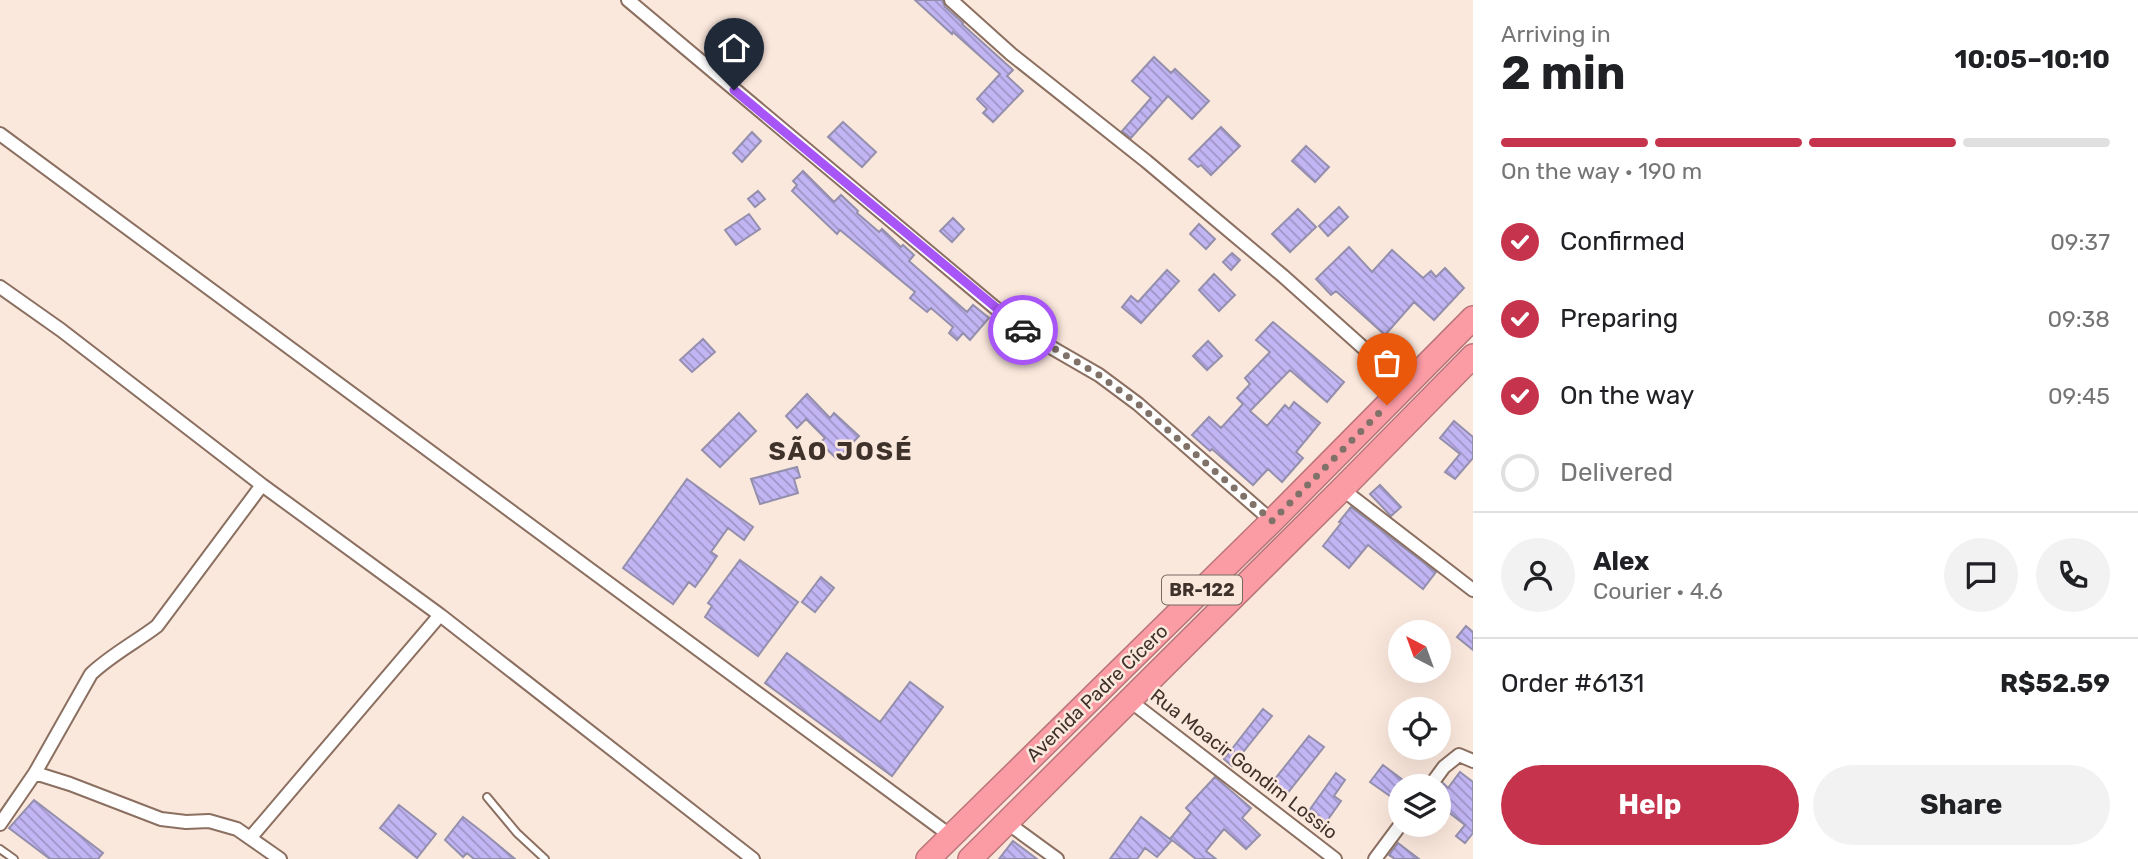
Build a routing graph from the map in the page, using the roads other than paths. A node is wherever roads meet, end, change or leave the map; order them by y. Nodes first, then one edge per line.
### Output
1 (628, 0) edge
2 (951, 0) edge
3 (0, 134) edge
4 (0, 287) edge
5 (1473, 318) edge
6 (1469, 365) edge
7 (1406, 386) junction
8 (262, 485) junction
9 (1342, 489) junction
10 (1272, 521) junction
11 (1473, 590) edge
12 (440, 615) junction
13 (1129, 700) junction
14 (1473, 761) edge
15 (35, 773) junction
16 (1439, 774) edge
17 (487, 797) dead end
18 (1006, 822) junction
19 (0, 824) edge
20 (951, 836) junction
21 (251, 837) junction
22 (1391, 837) edge
23 (0, 849) edge
24 (14, 859) edge
25 (280, 859) edge
26 (545, 859) edge
27 (753, 859) edge
28 (928, 859) edge
29 (970, 859) edge
30 (1057, 859) edge
31 (1335, 859) edge
32 (1375, 859) edge

1 - 10 street
2 - 7 street
3 - 20 street
4 - 8 street
5 - 7 highway, Avenida Padre Cícero / BR-122
6 - 9 highway, Avenida Padre Cícero / BR-122
7 - 10 highway, Avenida Padre Cícero / BR-122
8 - 12 street
8 - 15 street
9 - 11 street
9 - 13 highway, Avenida Padre Cícero / BR-122
10 - 20 highway, Avenida Padre Cícero / BR-122
12 - 21 street
12 - 27 street
13 - 18 highway, Avenida Padre Cícero / BR-122
13 - 31 street, Rua Moacir Gondim Lossio
14 - 16 street
15 - 19 street
15 - 21 street
17 - 26 lane
18 - 29 highway, Avenida Padre Cícero / BR-122
18 - 30 street
20 - 28 highway, Avenida Padre Cícero / BR-122
21 - 25 street
22 - 32 street
23 - 24 lane

